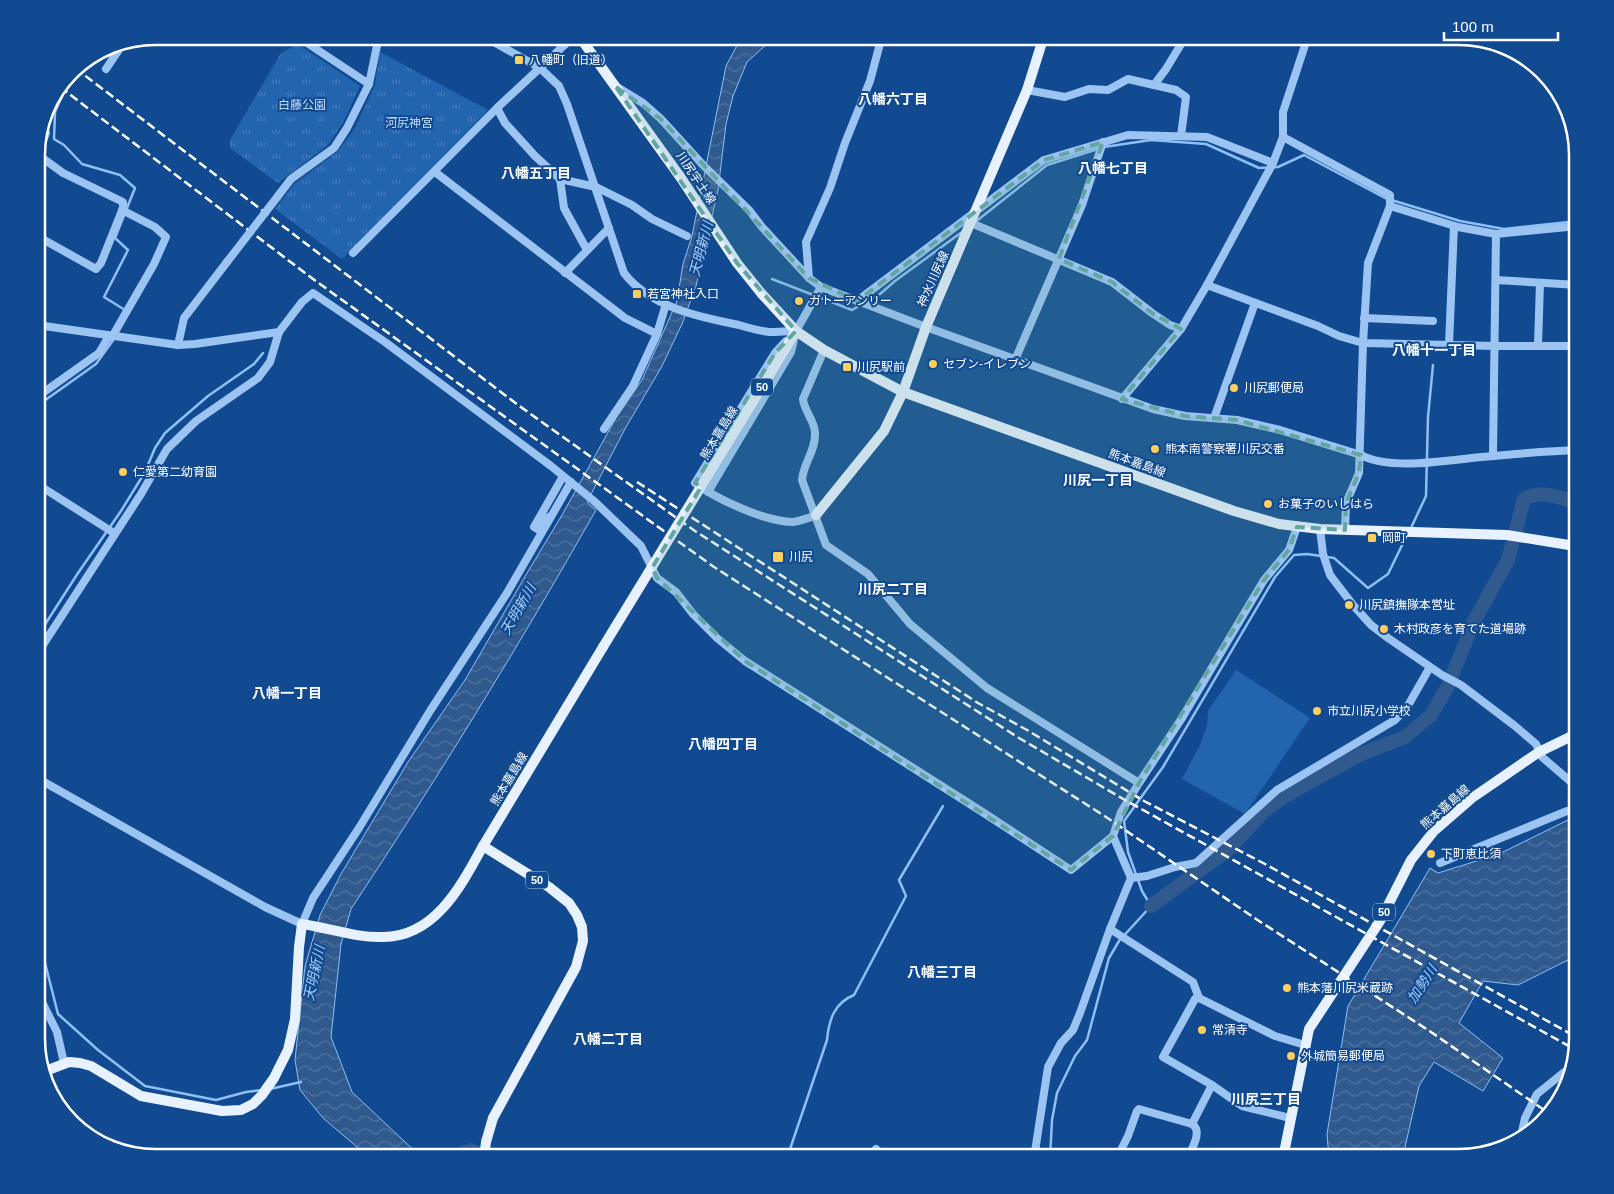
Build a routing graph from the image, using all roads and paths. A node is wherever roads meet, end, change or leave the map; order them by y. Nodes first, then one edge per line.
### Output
1 (311, 45) edge
2 (377, 45) edge
3 (499, 45) edge
4 (564, 45) edge
5 (586, 45) edge
6 (880, 45) edge
7 (1041, 45) edge
8 (1181, 45) edge
9 (1305, 45) edge
10 (118, 51) edge
11 (540, 68) junction
12 (106, 69) dead end
13 (369, 84) junction
14 (1154, 85) junction
15 (616, 87) junction
16 (1027, 90) junction
17 (497, 108) junction
18 (1181, 136) junction
19 (1284, 137) junction
20 (1103, 142) junction
21 (45, 161) edge
22 (1273, 163) junction
23 (435, 172) junction
24 (560, 179) junction
25 (596, 187) junction
26 (1390, 206) junction
27 (122, 210) junction
28 (976, 211) junction
29 (971, 223) junction
30 (1454, 226) junction
31 (1569, 227) edge
32 (609, 228) junction
33 (1496, 234) junction
34 (687, 236) dead end
35 (45, 241) edge
36 (587, 250) junction
37 (353, 253) dead end
38 (1059, 259) junction
39 (565, 273) junction
40 (809, 278) junction
41 (1496, 280) junction
42 (1540, 283) junction
43 (1207, 284) junction
44 (1569, 285) edge
45 (821, 287) junction
46 (857, 301) junction
47 (1255, 303) junction
48 (666, 304) junction
49 (1364, 318) junction
50 (1433, 321) dead end
51 (45, 326) edge
52 (926, 327) junction
53 (1181, 329) junction
54 (796, 330) junction
55 (280, 332) junction
56 (657, 334) junction
57 (111, 336) junction
58 (1363, 343) junction
59 (178, 345) junction
60 (1450, 345) junction
61 (1538, 345) junction
62 (1496, 346) junction
63 (1569, 346) edge
64 (824, 350) junction
65 (1015, 360) junction
66 (45, 391) edge
67 (902, 392) junction
68 (1122, 399) junction
69 (1214, 418) junction
70 (604, 429) dead end
71 (1569, 450) edge
72 (1360, 455) junction
73 (1493, 456) junction
74 (562, 478) dead end
75 (572, 483) junction
76 (45, 490) edge
77 (708, 492) junction
78 (556, 511) junction
79 (816, 515) junction
80 (1297, 527) junction
81 (1320, 529) junction
82 (1345, 530) junction
83 (114, 534) junction
84 (1569, 545) edge
85 (45, 640) edge
86 (1430, 667) junction
87 (1569, 737) edge
88 (1539, 752) junction
89 (1569, 780) edge
90 (45, 783) edge
91 (1138, 783) junction
92 (1569, 810) edge
93 (1113, 836) junction
94 (484, 846) junction
95 (1440, 863) dead end
96 (1131, 878) junction
97 (307, 924) junction
98 (1112, 930) junction
99 (1199, 998) junction
100 (45, 1008) edge
101 (1305, 1045) junction
102 (64, 1064) junction
103 (50, 1069) edge
104 (1563, 1073) edge
105 (1212, 1085) junction
106 (1290, 1118) junction
107 (1192, 1124) junction
108 (1523, 1128) edge
109 (485, 1149) edge
110 (1035, 1149) edge
111 (1122, 1149) edge
112 (1191, 1149) edge
113 (1285, 1149) edge

1 - 13 street
2 - 13 street
3 - 11 street
4 - 11 street
5 - 15 main road, 川尻宇土線
6 - 40 street
7 - 16 main road, 神水川尻線
8 - 14 street
9 - 19 street
10 - 12 street
11 - 17 street
11 - 25 street
13 - 59 street, bridge
14 - 16 street
14 - 18 street
15 - 40 street
15 - 54 main road, 川尻宇土線
16 - 28 main road, 神水川尻線
17 - 23 street
17 - 24 street
18 - 20 street
18 - 22 street
19 - 22 street
19 - 26 street
20 - 28 street
20 - 38 street
21 - 27 street
22 - 43 street
23 - 37 street
23 - 39 street
24 - 25 street
24 - 36 street
25 - 32 street
25 - 34 street
26 - 30 street
26 - 49 street
27 - 35 street
27 - 57 street
28 - 29 main road, 神水川尻線
28 - 46 street
29 - 38 street
29 - 52 main road, 神水川尻線
30 - 33 street
30 - 60 street
31 - 33 street
32 - 36 street
32 - 48 street
33 - 41 street
36 - 39 street
38 - 53 street
38 - 65 street
39 - 56 street
40 - 45 street
41 - 42 street
41 - 62 street
42 - 44 street
42 - 61 street
43 - 47 street
43 - 53 street
45 - 46 street
45 - 54 street
46 - 52 street
47 - 58 street
47 - 69 street
48 - 54 street
48 - 56 street
49 - 50 street
49 - 58 street
51 - 57 street
52 - 65 street
52 - 67 main road, 神水川尻線
53 - 68 street
54 - 64 main road, 熊本嘉島線
54 - 77 street
54 - 77 street
54 - 94 main road, 熊本嘉島線 / 50, bridge
55 - 59 street
55 - 75 street
55 - 83 street
56 - 70 street
57 - 59 street
57 - 66 street
58 - 60 street
58 - 72 street
60 - 62 street
61 - 62 street
61 - 63 street
62 - 73 street
64 - 67 main road, 熊本嘉島線
64 - 79 street
65 - 68 street
67 - 79 main road, 神水川尻線
67 - 80 main road, 熊本嘉島線
68 - 69 street
69 - 72 street
71 - 73 street
72 - 73 street
72 - 82 street
74 - 78 street
75 - 78 street
75 - 93 street
76 - 83 street
77 - 79 street
78 - 97 street
79 - 91 street
80 - 81 main road, 熊本嘉島線
80 - 91 street
81 - 82 main road, 熊本嘉島線
81 - 86 street
82 - 84 main road, 熊本嘉島線
83 - 85 street
86 - 88 street
86 - 96 street
87 - 88 main road, 熊本嘉島線 / 50
88 - 89 street
88 - 101 main road, 熊本嘉島線 / 50
90 - 97 street
91 - 93 street
92 - 95 street
93 - 96 street
94 - 97 main road, 熊本嘉島線
94 - 109 main road, 50
96 - 98 street
97 - 102 main road
98 - 99 street
98 - 110 street
99 - 101 street
99 - 105 street
100 - 102 street
101 - 106 main road, 熊本嘉島線 / 50
102 - 103 main road
104 - 108 street
105 - 106 street
105 - 107 street
106 - 113 main road, 熊本嘉島線 / 50
107 - 111 street
107 - 112 street

